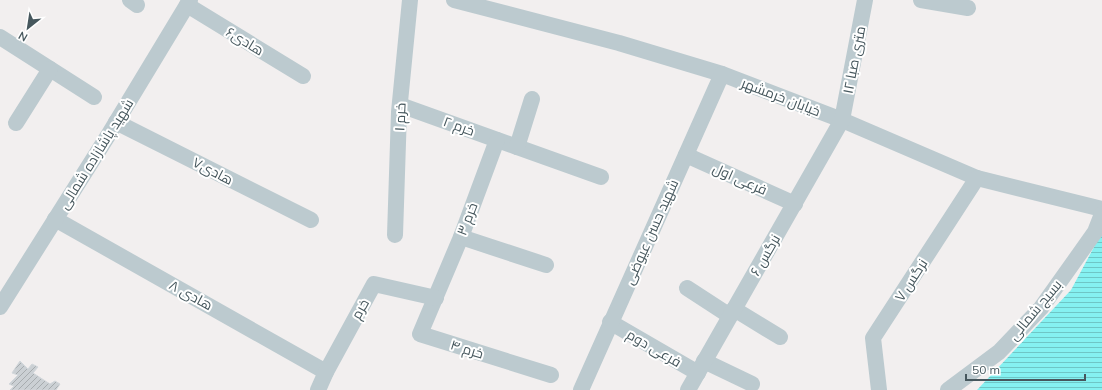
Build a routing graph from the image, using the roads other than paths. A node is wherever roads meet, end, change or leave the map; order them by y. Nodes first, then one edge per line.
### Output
1 (410, 0) edge
2 (454, 0) edge
3 (865, 0) edge
4 (921, 0) edge
5 (189, 3) edge
6 (968, 8) dead end
7 (0, 38) edge
8 (50, 69) junction
9 (722, 74) junction
10 (303, 76) dead end
11 (94, 97) dead end
12 (532, 99) dead end
13 (400, 105) junction
14 (842, 120) junction
15 (116, 122) junction
16 (16, 123) dead end
17 (497, 140) junction
18 (518, 147) junction
19 (686, 154) junction
20 (601, 177) dead end
21 (977, 178) junction
22 (794, 204) junction
23 (1102, 209) edge
24 (1102, 214) edge
25 (55, 219) junction
26 (311, 220) dead end
27 (395, 235) dead end
28 (461, 237) junction
29 (546, 265) dead end
30 (687, 288) dead end
31 (436, 298) junction
32 (0, 307) edge
33 (732, 313) junction
34 (610, 322) junction
35 (780, 338) dead end
36 (701, 367) junction
37 (326, 372) junction
38 (551, 375) dead end
39 (752, 384) dead end
40 (318, 390) edge
41 (581, 390) edge
42 (688, 390) edge
43 (879, 390) edge
44 (948, 390) edge

1 - 13 street, خرم ۱
2 - 9 street, خیابان خرمشهر
3 - 14 street, ۱۲ متری صبا
4 - 6 street
5 - 10 street, هادی۶
5 - 15 street, شهید پاشازاده شمالی
7 - 8 street
8 - 11 street
8 - 16 street
9 - 14 street, خیابان خرمشهر
9 - 19 street, شهید حسن عیوضی
12 - 18 street
13 - 17 street, خرم ۲
13 - 27 street, خرم ۱
14 - 21 street, خیابان خرمشهر
14 - 22 street, نرگس ۶
15 - 25 street, شهید پاشازاده شمالی
15 - 26 street, هادی۷
17 - 18 street, خرم ۲
17 - 28 street, خرم ۳
18 - 20 street, خرم ۲
19 - 22 street, فرعی اول
19 - 34 street, شهید حسن عیوضی
21 - 23 street, خیابان خرمشهر
21 - 43 street, نرگس ۷
22 - 33 street, نرگس ۶
24 - 44 street, بسیج شمالی
25 - 32 street, شهید پاشازاده شمالی
25 - 37 street, هادی ۸
28 - 29 street
28 - 31 street, خرم ۳
30 - 33 street
31 - 37 street, خرم
31 - 38 street, خرم ۴
33 - 35 street
33 - 36 street, نرگس ۶
34 - 36 street, فرعی دوم
34 - 41 street, شهید حسن عیوضی
36 - 39 street, فرعی دوم
36 - 42 street, نرگس ۶
37 - 40 street, خرم

